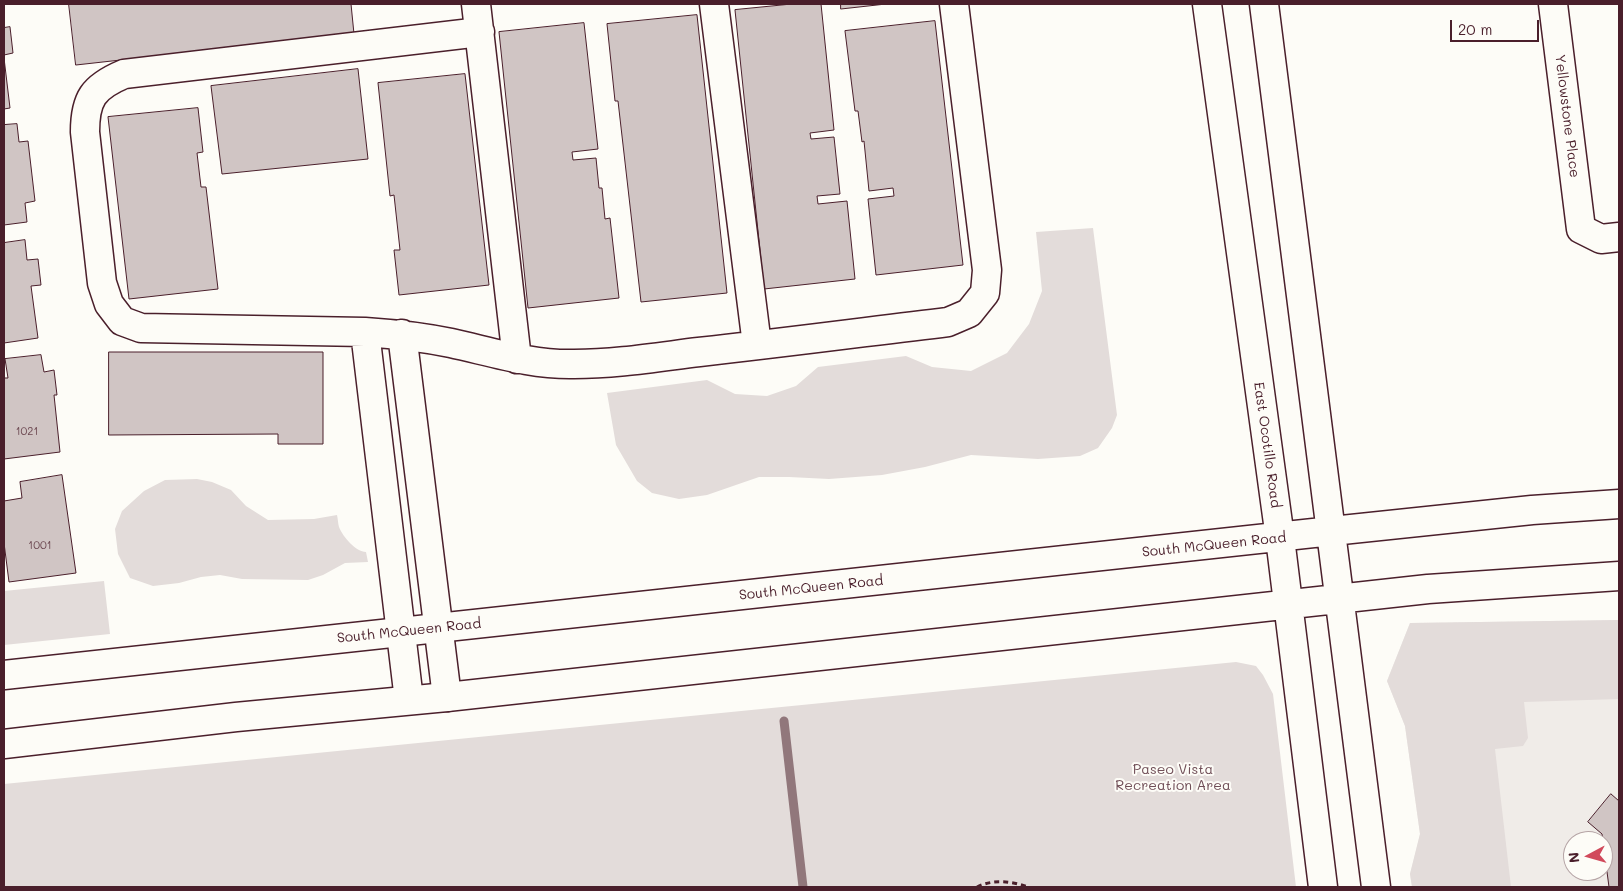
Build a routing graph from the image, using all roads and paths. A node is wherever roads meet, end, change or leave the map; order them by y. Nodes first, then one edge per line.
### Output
1 (476, 4) edge
2 (714, 4) edge
3 (954, 4) edge
4 (1207, 4) edge
5 (1264, 4) edge
6 (1553, 4) edge
7 (480, 32) junction
8 (1619, 237) edge
9 (365, 332) junction
10 (402, 334) junction
11 (757, 345) junction
12 (517, 359) junction
13 (418, 465) junction
14 (381, 469) junction
15 (1619, 504) edge
16 (1332, 532) junction
17 (1280, 538) junction
18 (1619, 576) edge
19 (1339, 598) junction
20 (1287, 604) junction
21 (439, 628) junction
22 (401, 632) junction
23 (4, 675) edge
24 (447, 697) junction
25 (410, 700) junction
26 (4, 744) edge
27 (977, 887) edge
28 (1028, 887) edge
29 (1323, 887) edge
30 (1376, 887) edge

1 - 7 main road
2 - 11 main road
3 - 11 main road
4 - 17 main road, East Ocotillo Road
5 - 16 main road
6 - 8 main road, Yellowstone Place
7 - 9 main road
7 - 12 main road
9 - 10 main road
9 - 14 main road
10 - 12 main road
10 - 13 main road
11 - 12 main road
13 - 14 main road
13 - 21 main road
14 - 22 main road
15 - 16 main road, South McQueen Road
16 - 17 main road, South McQueen Road
16 - 19 main road
17 - 20 main road, East Ocotillo Road
17 - 21 main road, South McQueen Road
18 - 19 main road
19 - 20 main road
19 - 30 main road
20 - 24 main road
20 - 29 main road, East Ocotillo Road
21 - 22 main road, South McQueen Road
21 - 24 main road
22 - 23 main road, South McQueen Road
22 - 25 main road
24 - 25 main road
25 - 26 main road
27 - 28 path

